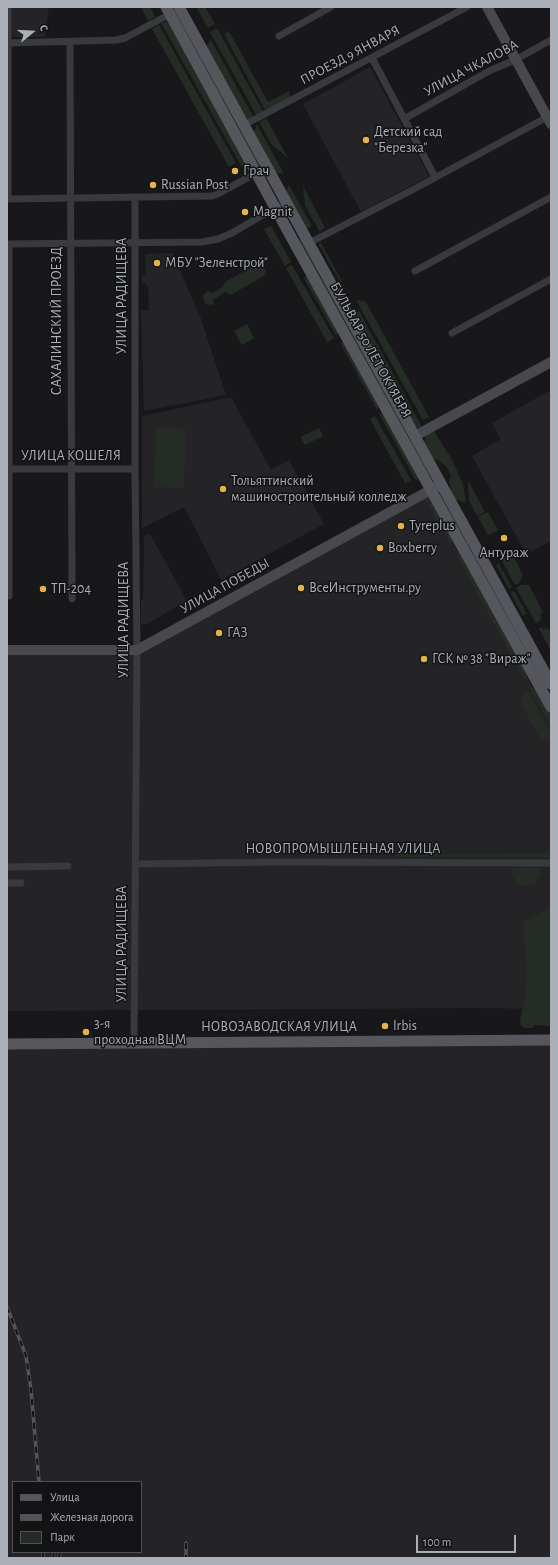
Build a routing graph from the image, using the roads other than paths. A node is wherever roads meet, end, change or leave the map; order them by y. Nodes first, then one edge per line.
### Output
1 (8, 7) edge
2 (331, 7) edge
3 (467, 7) edge
4 (486, 7) edge
5 (176, 9) edge
6 (279, 36) dead end
7 (551, 40) edge
8 (70, 42) junction
9 (8, 43) edge
10 (372, 58) junction
11 (515, 60) junction
12 (404, 119) junction
13 (550, 119) edge
14 (244, 126) junction
15 (267, 167) junction
16 (257, 173) junction
17 (435, 177) junction
18 (551, 197) edge
19 (70, 198) junction
20 (135, 198) junction
21 (7, 199) edge
22 (287, 202) junction
23 (276, 208) junction
24 (70, 242) junction
25 (135, 243) junction
26 (309, 243) junction
27 (8, 244) edge
28 (415, 271) dead end
29 (551, 279) edge
30 (452, 333) dead end
31 (551, 362) edge
32 (415, 436) junction
33 (8, 469) edge
34 (71, 469) junction
35 (135, 469) junction
36 (436, 487) junction
37 (485, 576) junction
38 (10, 596) dead end
39 (72, 599) dead end
40 (7, 650) edge
41 (137, 650) junction
42 (551, 684) edge
43 (551, 708) edge
44 (551, 863) edge
45 (136, 864) junction
46 (68, 866) dead end
47 (7, 867) edge
48 (7, 883) edge
49 (21, 883) dead end
50 (551, 1040) edge
51 (134, 1043) junction
52 (7, 1044) edge

1 - 9 street
2 - 6 street
3 - 10 street, ПРОЕЗД 9 ЯНВАРЯ
4 - 11 main road
5 - 8 street
5 - 14 main road, БУЛЬВАР 50 ЛЕТ ОКТЯБРЯ
5 - 16 main road, БУЛЬВАР 50 ЛЕТ ОКТЯБРЯ
7 - 11 street, УЛИЦА ЧКАЛОВА
8 - 9 street
8 - 19 street, САХАЛИНСКИЙ ПРОЕЗД
9 - 21 street
10 - 12 street
10 - 14 street, ПРОЕЗД 9 ЯНВАРЯ
11 - 12 street, УЛИЦА ЧКАЛОВА
11 - 13 main road
12 - 17 street
13 - 17 street
14 - 15 main road, БУЛЬВАР 50 ЛЕТ ОКТЯБРЯ
15 - 16 street
15 - 22 main road, БУЛЬВАР 50 ЛЕТ ОКТЯБРЯ
16 - 20 street
16 - 23 main road, БУЛЬВАР 50 ЛЕТ ОКТЯБРЯ
17 - 26 street
18 - 28 street
19 - 20 street
19 - 21 street
19 - 24 street, САХАЛИНСКИЙ ПРОЕЗД
20 - 25 street, УЛИЦА РАДИЩЕВА
22 - 23 street
22 - 26 main road, БУЛЬВАР 50 ЛЕТ ОКТЯБРЯ
23 - 25 street
23 - 36 main road, БУЛЬВАР 50 ЛЕТ ОКТЯБРЯ
24 - 25 street
24 - 27 street
24 - 34 street, САХАЛИНСКИЙ ПРОЕЗД
25 - 35 street, УЛИЦА РАДИЩЕВА
26 - 32 main road, БУЛЬВАР 50 ЛЕТ ОКТЯБРЯ
27 - 33 street
29 - 30 street
31 - 32 main road
32 - 36 main road, БУЛЬВАР 50 ЛЕТ ОКТЯБРЯ
33 - 34 street, УЛИЦА КОШЕЛЯ
33 - 38 street
34 - 35 street, УЛИЦА КОШЕЛЯ
34 - 39 street, САХАЛИНСКИЙ ПРОЕЗД
35 - 41 street, УЛИЦА РАДИЩЕВА
36 - 37 main road, БУЛЬВАР 50 ЛЕТ ОКТЯБРЯ
36 - 41 main road, УЛИЦА ПОБЕДЫ
37 - 42 main road, БУЛЬВАР 50 ЛЕТ ОКТЯБРЯ
37 - 43 main road, БУЛЬВАР 50 ЛЕТ ОКТЯБРЯ
40 - 41 main road, УЛИЦА ПОБЕДЫ
41 - 45 street, УЛИЦА РАДИЩЕВА
44 - 45 street, НОВОПРОМЫШЛЕННАЯ УЛИЦА
45 - 51 street, УЛИЦА РАДИЩЕВА
46 - 47 street
48 - 49 street
50 - 51 main road, НОВОЗАВОДСКАЯ УЛИЦА
51 - 52 main road, НОВОЗАВОДСКАЯ УЛИЦА

